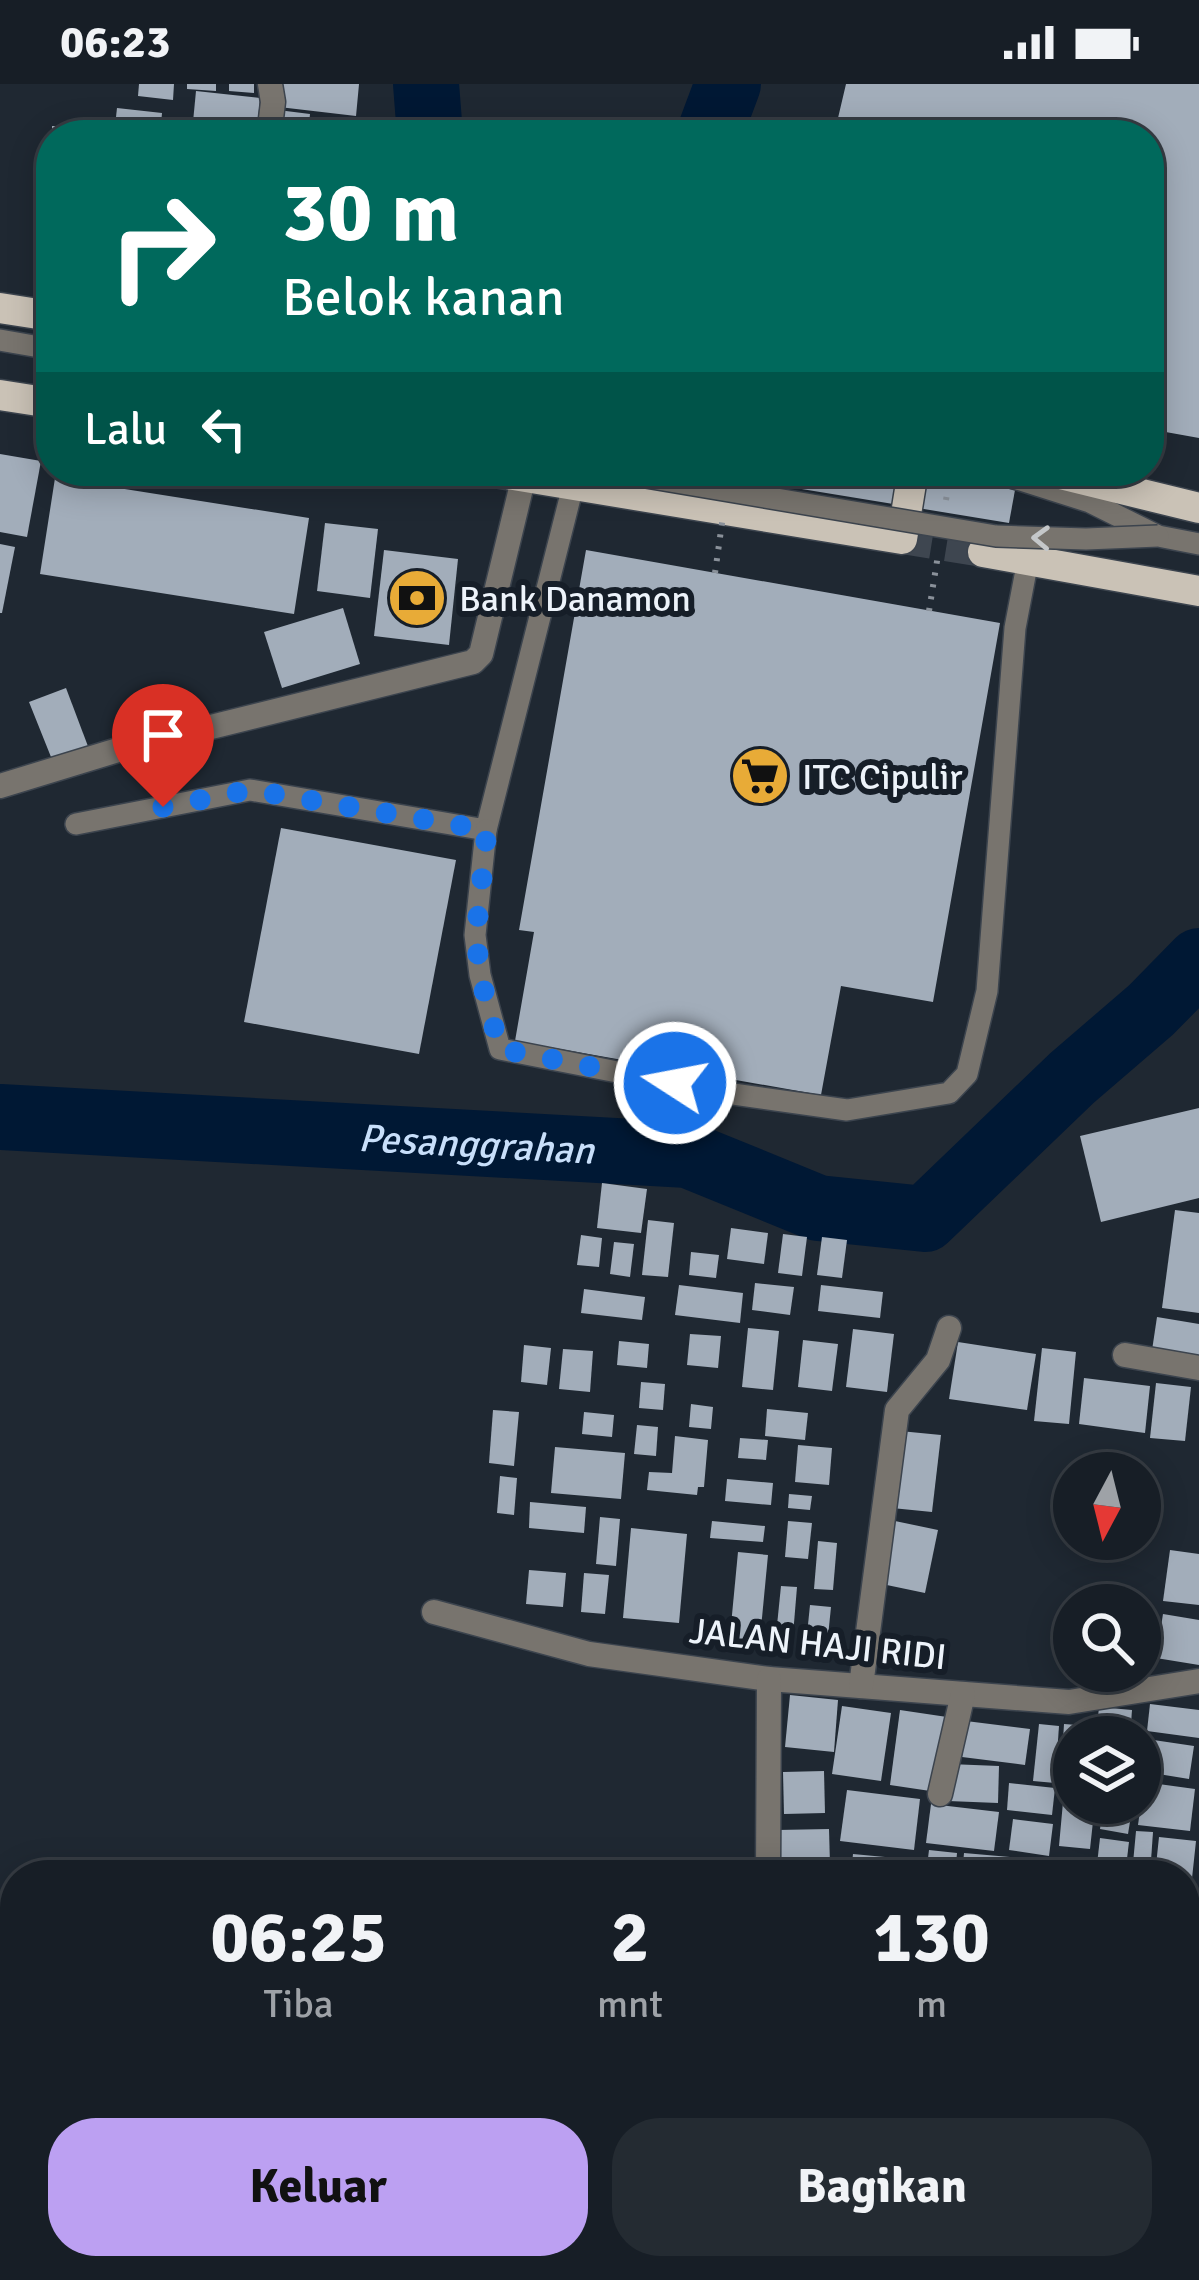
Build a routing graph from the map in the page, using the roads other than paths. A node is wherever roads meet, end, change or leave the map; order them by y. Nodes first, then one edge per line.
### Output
1 (270, 84) edge
2 (271, 120) edge
3 (0, 308) edge
4 (36, 314) edge
5 (0, 340) edge
6 (36, 346) edge
7 (0, 395) edge
8 (36, 401) edge
9 (522, 486) edge
10 (573, 486) joint
11 (699, 486) edge
12 (911, 486) edge
13 (1039, 486) edge
14 (1109, 486) edge
15 (1199, 508) edge
16 (1157, 536) junction
17 (1199, 544) edge
18 (983, 552) tunnel mouth
19 (1028, 560) junction
20 (1199, 591) edge
21 (0, 786) edge
22 (76, 824) dead end
23 (487, 830) junction
24 (949, 1328) dead end
25 (1125, 1355) dead end
26 (1199, 1368) edge
27 (434, 1612) dead end
28 (769, 1679) junction
29 (1199, 1681) edge
30 (861, 1686) junction
31 (963, 1694) junction
32 (940, 1794) dead end
33 (768, 1860) edge

1 - 2 street
3 - 4 main road
5 - 6 lane
7 - 8 main road
9 - 21 street
10 - 12 main road
10 - 23 lane
16 -> 11 lane, bridge
13 - 16 lane
14 - 15 main road
16 - 17 lane
18 - 19 main road
19 - 20 main road
19 - 23 lane
22 - 23 lane
24 - 30 street
25 - 26 street
27 - 28 street, JALAN HAJI RIDI
28 - 30 street, JALAN HAJI RIDI
28 - 33 street
29 - 31 street, JALAN HAJI RIDI
30 - 31 street, JALAN HAJI RIDI
31 - 32 street

